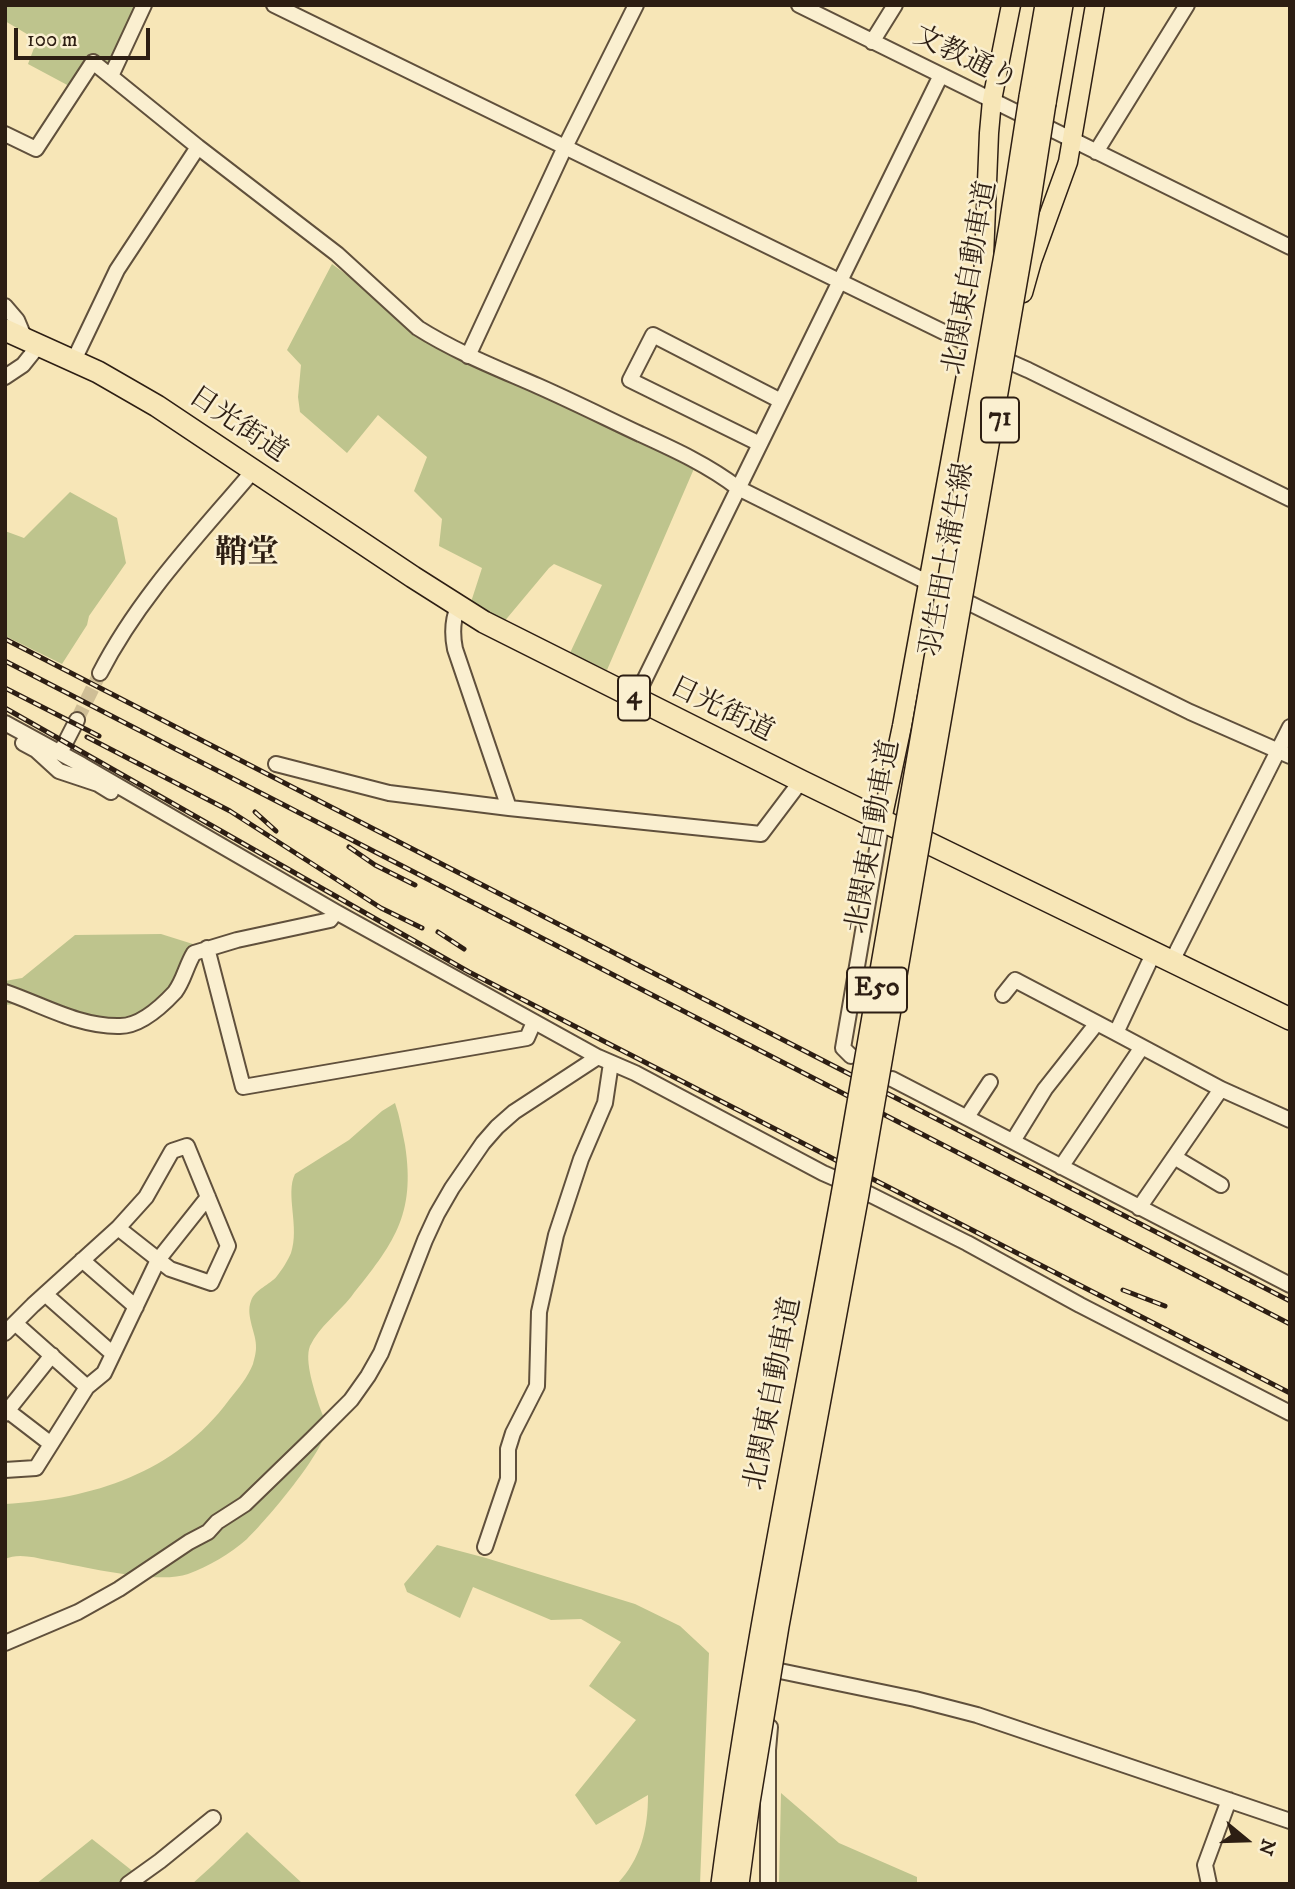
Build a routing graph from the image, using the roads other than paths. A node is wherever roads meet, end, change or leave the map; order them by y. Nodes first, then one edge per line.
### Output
1 (144, 5) edge
2 (274, 5) edge
3 (636, 5) edge
4 (799, 5) edge
5 (895, 5) edge
6 (1011, 5) edge
7 (1046, 5) edge
8 (1062, 5) edge
9 (1095, 5) edge
10 (1188, 5) edge
11 (873, 42) junction
12 (942, 75) junction
13 (111, 76) junction
14 (992, 100) junction
15 (1038, 100) junction
16 (5, 134) edge
17 (1073, 140) junction
18 (198, 147) junction
19 (565, 147) junction
20 (1096, 152) junction
21 (1290, 247) edge
22 (841, 281) junction
23 (5, 306) edge
24 (5, 330) edge
25 (32, 342) junction
26 (972, 345) junction
27 (468, 356) junction
28 (74, 360) junction
29 (1010, 362) junction
30 (5, 377) edge
31 (781, 401) junction
32 (760, 444) junction
33 (253, 471) junction
34 (738, 488) junction
35 (1290, 499) edge
36 (928, 583) junction
37 (970, 603) junction
38 (458, 607) junction
39 (100, 673) tunnel mouth
40 (635, 699) junction
41 (77, 720) tunnel mouth
42 (5, 723) edge
43 (1290, 727) edge
44 (5, 734) edge
45 (60, 753) junction
46 (1284, 754) edge
47 (276, 764) dead end
48 (801, 781) junction
49 (509, 808) junction
50 (882, 820) junction
51 (921, 839) junction
52 (219, 844) junction
53 (336, 912) junction
54 (207, 948) junction
55 (1163, 957) junction
56 (5, 992) edge
57 (1003, 995) dead end
58 (1290, 1019) edge
59 (534, 1022) junction
60 (1097, 1023) junction
61 (1116, 1033) junction
62 (1142, 1047) junction
63 (851, 1056) dead end
64 (604, 1060) junction
65 (891, 1079) dead end
66 (990, 1082) dead end
67 (1221, 1089) junction
68 (967, 1117) junction
69 (1290, 1120) edge
70 (1013, 1142) junction
71 (1174, 1157) junction
72 (1061, 1167) junction
73 (1221, 1185) dead end
74 (863, 1192) junction
75 (208, 1196) junction
76 (1139, 1208) junction
77 (118, 1228) junction
78 (158, 1260) junction
79 (82, 1261) junction
80 (1290, 1285) edge
81 (45, 1294) junction
82 (136, 1307) junction
83 (10, 1328) edge
84 (113, 1354) junction
85 (52, 1355) junction
86 (87, 1387) junction
87 (6, 1413) edge
88 (1290, 1413) edge
89 (51, 1444) junction
90 (5, 1469) edge
91 (485, 1547) dead end
92 (5, 1643) edge
93 (775, 1670) junction
94 (1229, 1800) junction
95 (213, 1818) dead end
96 (1290, 1821) edge
97 (1211, 1881) edge
98 (128, 1884) edge
99 (722, 1884) edge
100 (738, 1884) edge
101 (768, 1884) edge

1 - 13 street
2 - 19 street
3 - 19 street
4 - 11 street, 文教通り
5 - 11 street
6 - 14 main road, 羽生田上蒲生線 / 71
7 - 15 highway, 北関東自動車道 / E50
8 - 15 highway, 北関東自動車道 / E50
9 - 17 main road, 羽生田上蒲生線 / 71
10 - 20 street
11 - 12 street, 文教通り
12 - 14 street, 文教通り
12 - 22 street
13 - 16 street
13 - 18 street
14 - 17 street, 文教通り
14 - 26 main road, 羽生田上蒲生線 / 71
15 - 99 highway, 北関東自動車道 / E50, bridge
15 - 100 highway, 北関東自動車道 / E50, bridge
17 - 20 street, 文教通り
17 - 29 main road, 羽生田上蒲生線 / 71
18 - 27 street
18 - 28 street
19 - 22 street
19 - 27 street
20 - 21 street, 文教通り
22 - 26 street
22 - 31 street
23 - 25 street
24 - 25 highway, 日光街道 / 4
25 - 28 highway, 日光街道 / 4
25 - 30 street
26 - 29 street
26 - 36 main road, 羽生田上蒲生線 / 71
27 - 34 street
28 - 33 highway, 日光街道 / 4
29 - 35 street
29 - 37 main road, 羽生田上蒲生線 / 71
31 - 32 street
31 - 32 street
32 - 34 street
33 - 38 highway, 日光街道 / 4
33 - 39 street
34 - 36 street
34 - 40 street
36 - 37 street
36 - 50 main road, 羽生田上蒲生線 / 71
37 - 46 street
37 - 51 main road, 羽生田上蒲生線 / 71
38 - 40 highway, 日光街道 / 4
38 - 49 street
40 - 48 highway, 日光街道 / 4
41 - 45 street
42 - 45 street
43 - 46 street
44 - 52 street
45 - 52 street
46 - 55 street
47 - 49 street
48 - 49 street
48 - 50 highway, 日光街道 / 4
50 - 51 highway, 日光街道 / 4
50 - 63 street
51 - 55 highway, 日光街道 / 4
52 - 53 street
53 - 54 street
53 - 59 street
54 - 56 street
54 - 59 street
55 - 58 highway, 日光街道 / 4
55 - 61 street
57 - 60 street
59 - 64 street
60 - 61 street
60 - 70 street
61 - 62 street
62 - 67 street
62 - 72 street
64 - 74 street
64 - 91 street
64 - 92 street
65 - 68 street
66 - 68 street
67 - 69 street
67 - 71 street
68 - 70 street
70 - 72 street
71 - 73 street
71 - 76 street
72 - 76 street
74 - 88 street
74 - 93 street
75 - 77 street
75 - 78 street
75 - 78 street
76 - 80 street
77 - 78 street
77 - 79 street
78 - 82 street
79 - 81 street
79 - 82 street
81 - 83 street
81 - 84 street
82 - 84 street
83 - 85 street
84 - 86 street
85 - 86 street
85 - 87 street
86 - 89 street
87 - 89 street
89 - 90 street
93 - 94 street
93 - 101 street
94 - 96 street
94 - 97 street
95 - 98 street

